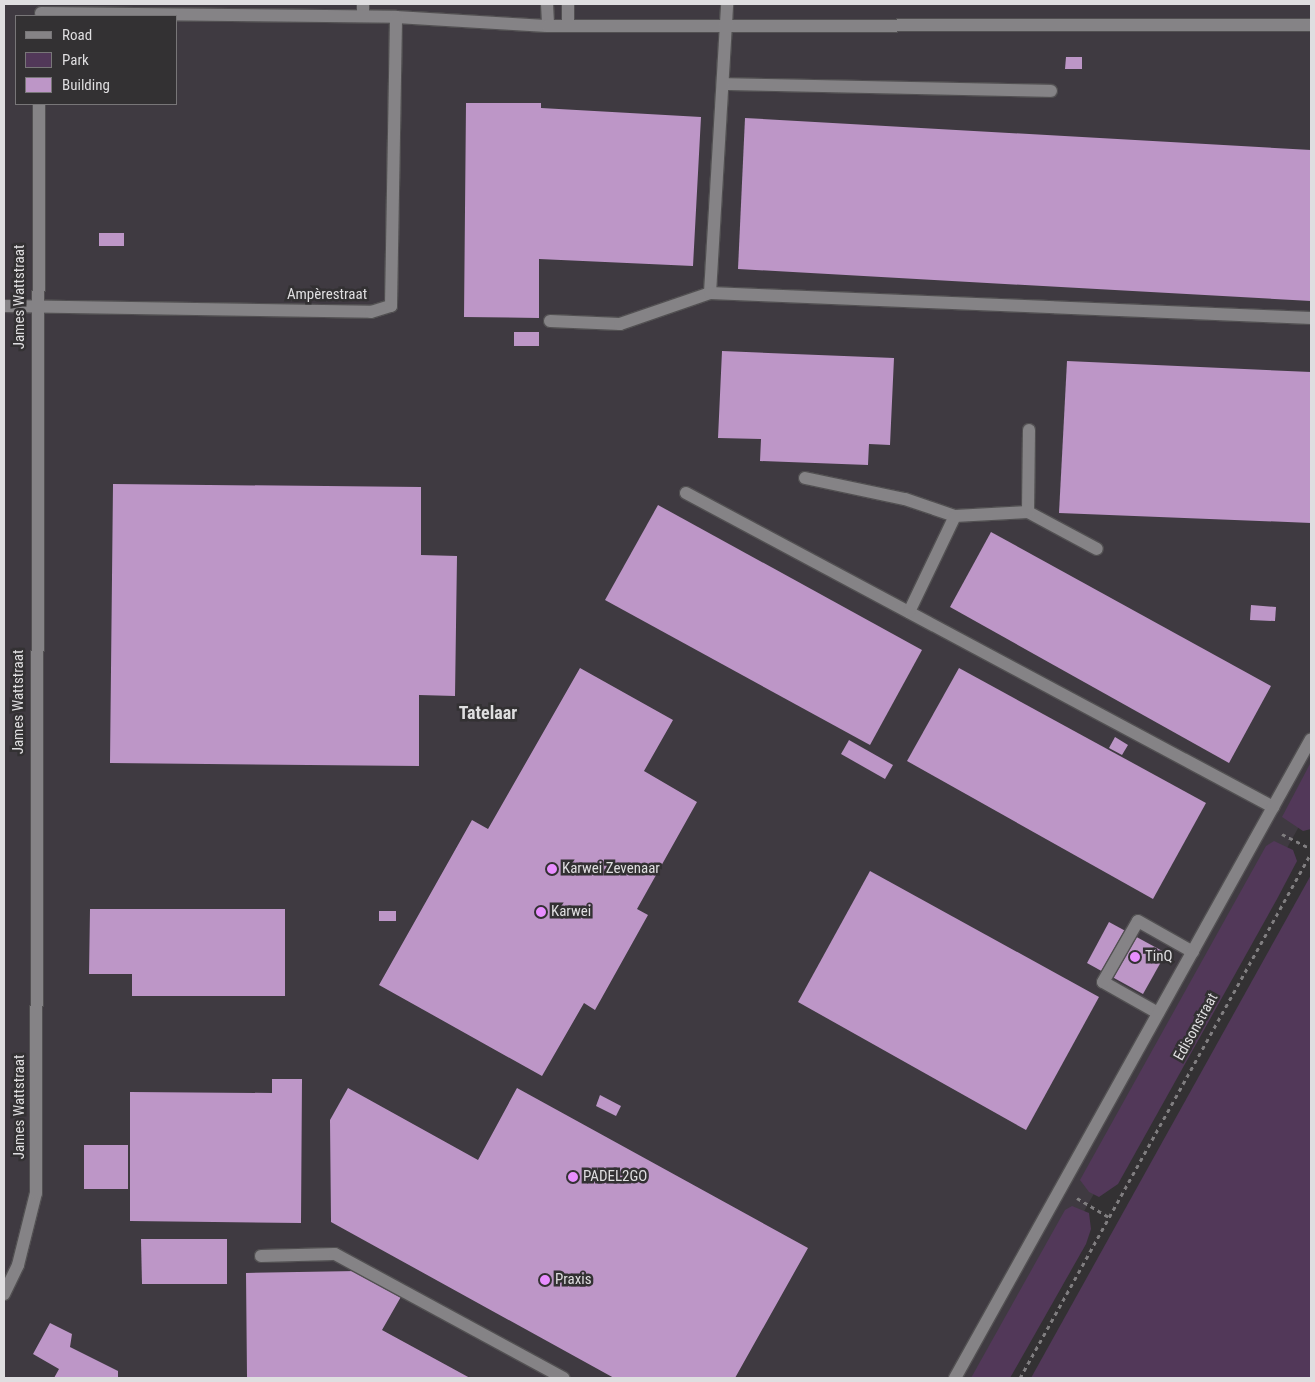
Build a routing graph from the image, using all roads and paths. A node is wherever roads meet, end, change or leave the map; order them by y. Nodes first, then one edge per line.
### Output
1 (547, 4) edge
2 (568, 4) edge
3 (727, 4) edge
4 (115, 9) edge
5 (363, 10) edge
6 (41, 11) edge
7 (396, 17) junction
8 (727, 24) junction
9 (1311, 25) edge
10 (548, 26) junction
11 (568, 26) junction
12 (723, 84) junction
13 (1051, 91) dead end
14 (39, 105) edge
15 (710, 293) junction
16 (4, 306) edge
17 (36, 306) junction
18 (1311, 318) edge
19 (550, 321) dead end
20 (1029, 430) dead end
21 (805, 478) dead end
22 (686, 493) dead end
23 (1028, 512) junction
24 (955, 516) junction
25 (1097, 549) dead end
26 (909, 612) junction
27 (1311, 739) edge
28 (1273, 807) junction
29 (1264, 824) junction
30 (1311, 851) edge
31 (1193, 952) junction
32 (1158, 1013) junction
33 (1061, 1184) junction
34 (1109, 1216) junction
35 (261, 1256) dead end
36 (4, 1294) edge
37 (563, 1378) edge
38 (955, 1378) edge
39 (1020, 1378) edge

1 - 10 street
2 - 11 street
3 - 8 street
4 - 5 street
4 - 6 street
5 - 7 street
7 - 10 street
7 - 17 street, Ampèrestraat
8 - 9 street
8 - 11 street
8 - 12 street
10 - 11 street
12 - 13 street
12 - 15 street
14 - 17 street, James Wattstraat
15 - 18 street
15 - 19 street
16 - 17 street, Ampèrestraat
17 - 36 street, James Wattstraat
20 - 23 street
21 - 24 street
22 - 26 street
23 - 24 street
23 - 25 street
24 - 26 street
26 - 28 street
27 - 28 street
28 - 29 street
29 - 30 path, Edisonstraat
29 - 31 street
30 - 34 path, Edisonstraat
31 - 32 street
31 - 32 street
32 - 33 street
33 - 34 path
33 - 38 street
34 - 39 path, Edisonstraat
35 - 37 street

